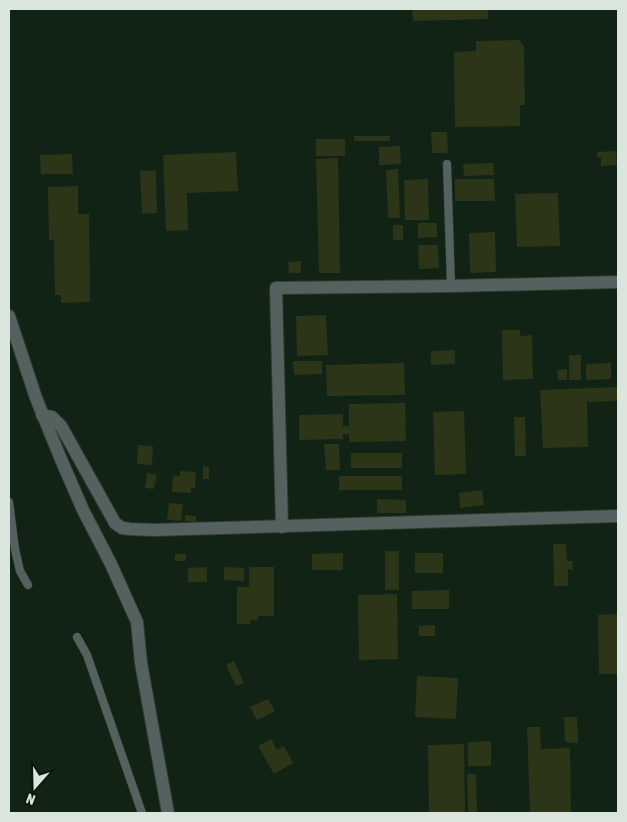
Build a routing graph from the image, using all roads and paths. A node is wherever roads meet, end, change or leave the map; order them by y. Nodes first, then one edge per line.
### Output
1 (447, 164) dead end
2 (618, 282) edge
3 (451, 286) junction
4 (9, 316) edge
5 (42, 415) junction
6 (9, 502) edge
7 (618, 516) edge
8 (282, 527) junction
9 (28, 585) dead end
10 (77, 637) dead end
11 (142, 813) edge
12 (168, 813) edge

1 - 3 lane
2 - 3 street
3 - 8 street
4 - 5 street
5 - 8 street
5 - 12 street
6 - 9 lane
7 - 8 street
10 - 11 lane

